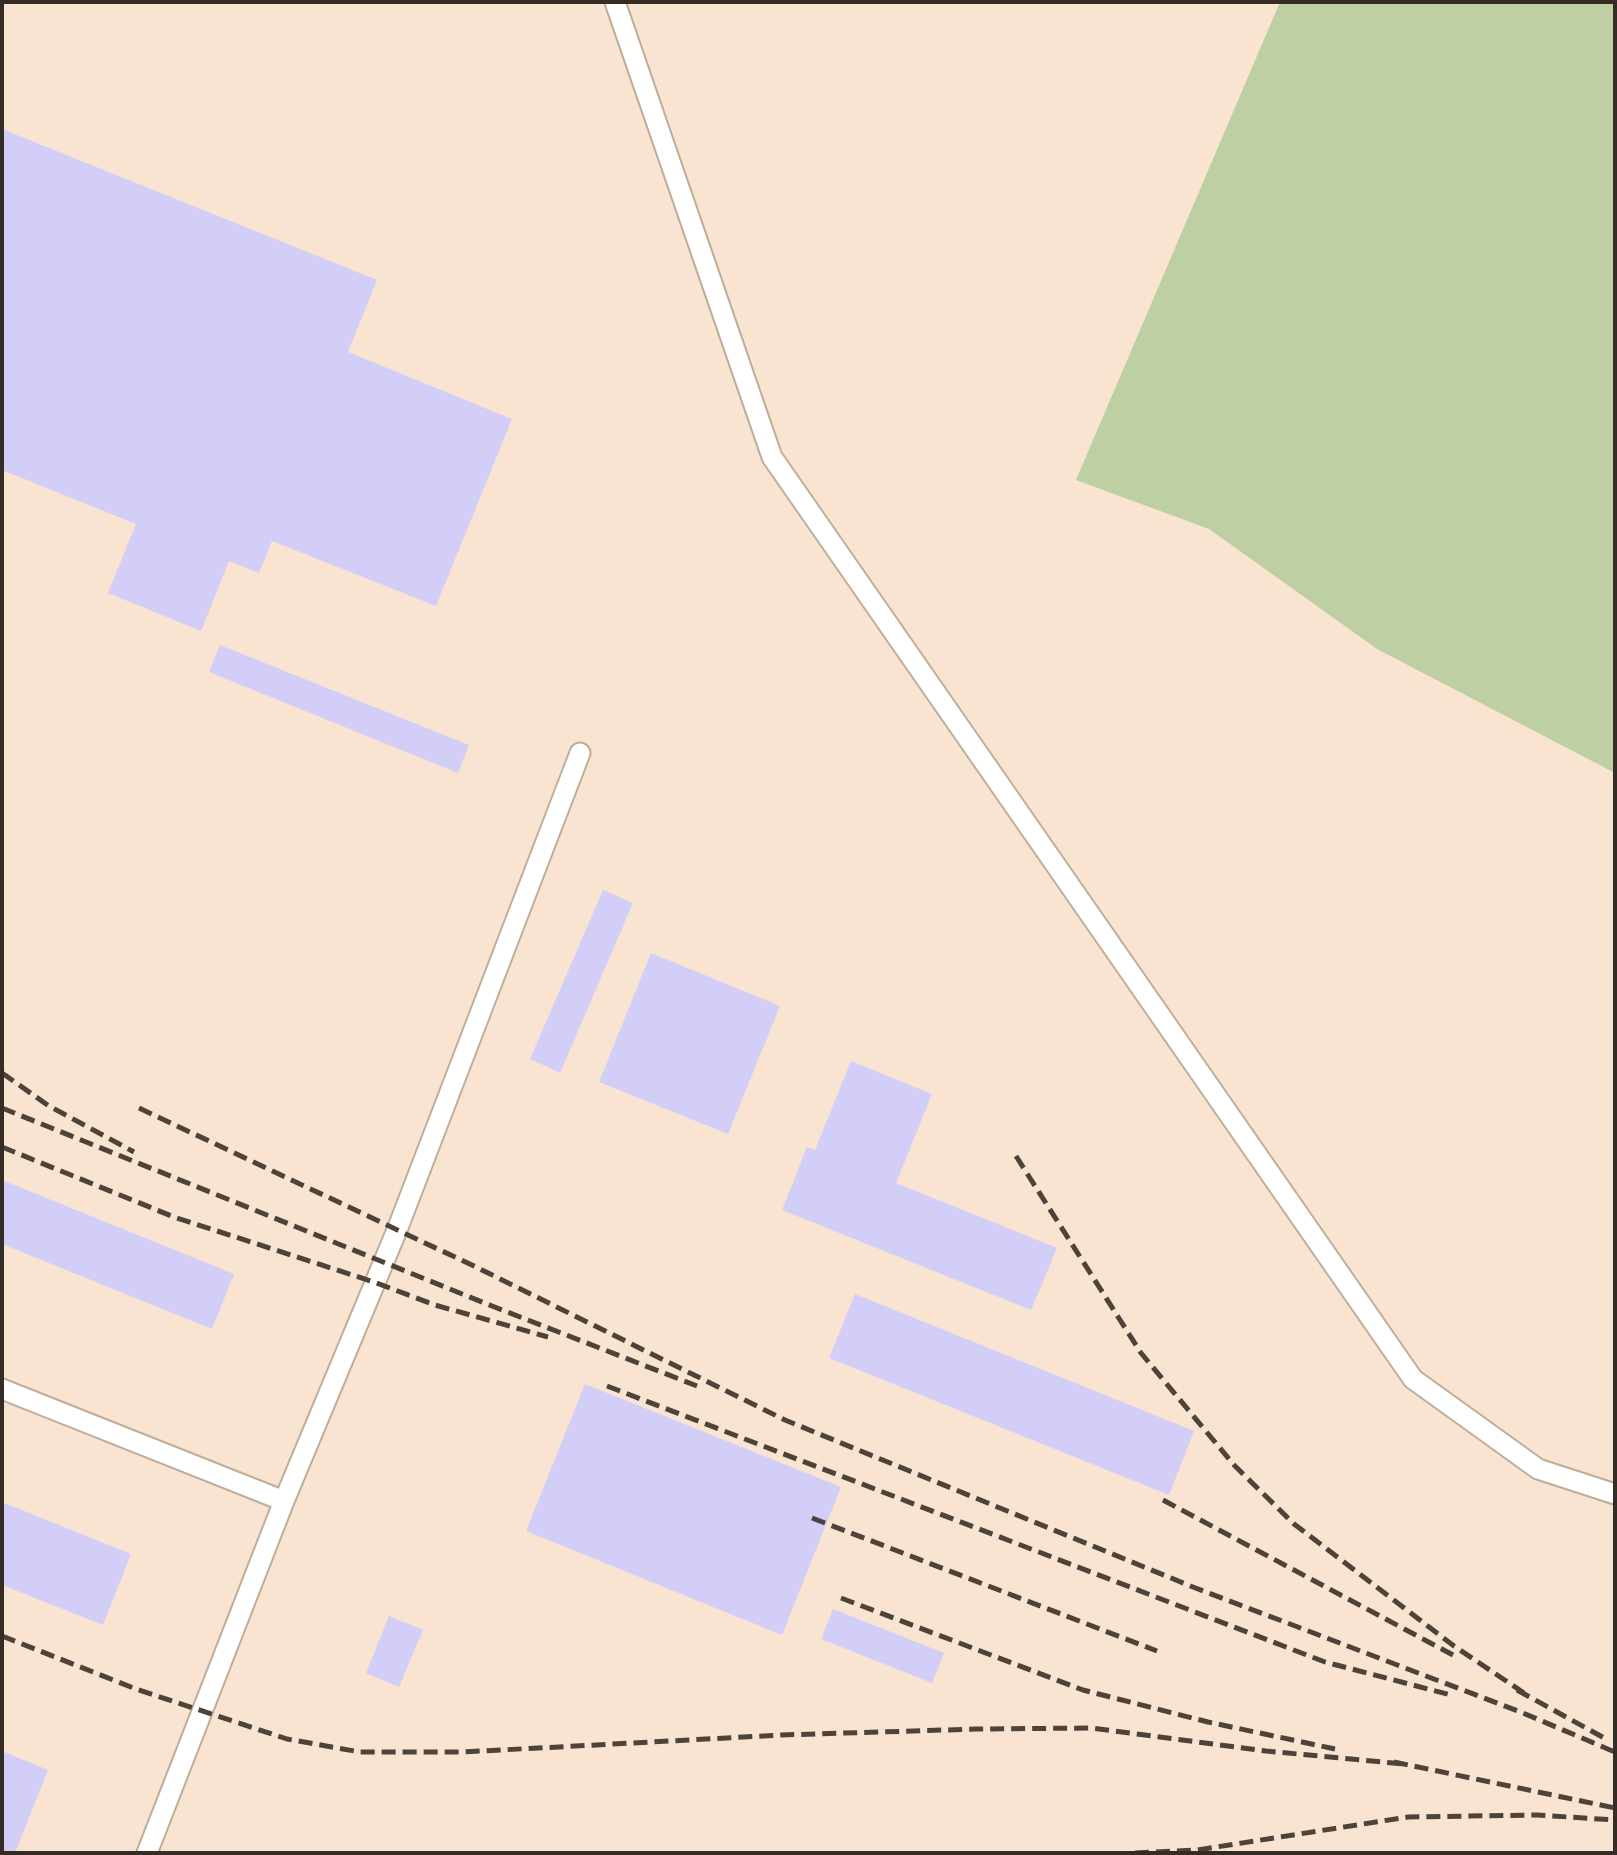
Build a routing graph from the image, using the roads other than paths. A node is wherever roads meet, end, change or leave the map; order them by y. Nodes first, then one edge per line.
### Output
1 (615, 2) edge
2 (580, 753) dead end
3 (2, 1389) edge
4 (1615, 1494) edge
5 (284, 1501) junction
6 (147, 1853) edge

1 - 4 lane
2 - 5 lane
3 - 5 lane
5 - 6 lane

